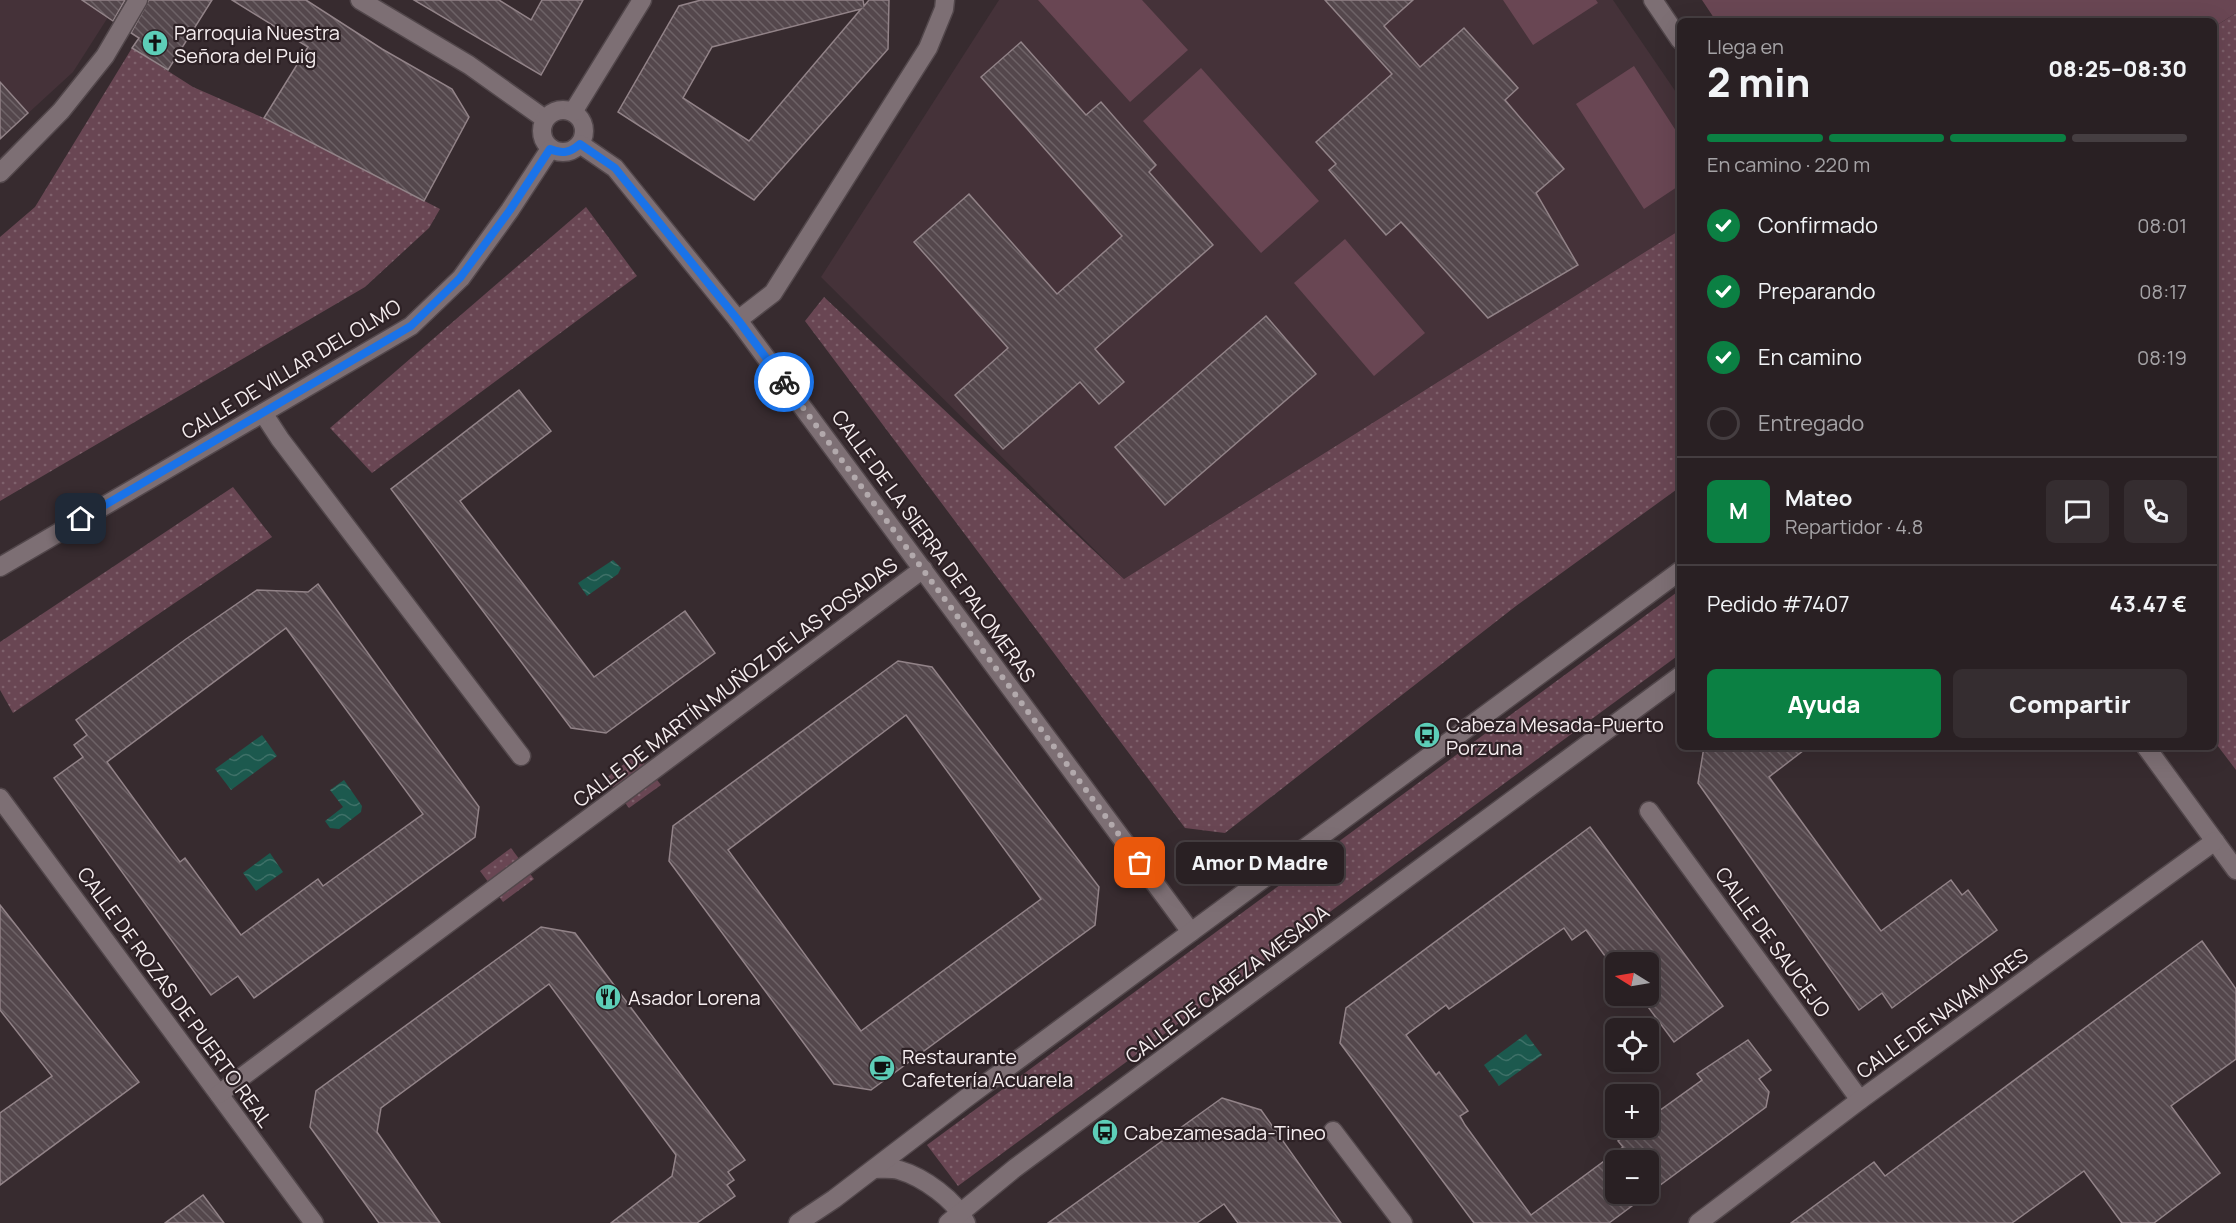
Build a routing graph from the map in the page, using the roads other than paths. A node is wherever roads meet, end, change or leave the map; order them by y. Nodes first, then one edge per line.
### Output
1 (138, 0) edge
2 (360, 0) edge
3 (642, 0) edge
4 (945, 0) edge
5 (1653, 0) edge
6 (1677, 36) edge
7 (573, 112) junction
8 (545, 119) junction
9 (580, 144) junction
10 (550, 149) junction
11 (0, 172) edge
12 (738, 320) junction
13 (264, 413) junction
14 (0, 567) edge
15 (923, 570) junction
16 (1677, 574) edge
17 (1677, 678) edge
18 (2148, 750) edge
19 (521, 756) dead end
20 (0, 798) edge
21 (1649, 812) dead end
22 (2215, 841) junction
23 (2236, 869) edge
24 (1191, 932) junction
25 (219, 1094) junction
26 (1860, 1100) junction
27 (1333, 1131) dead end
28 (874, 1169) junction
29 (958, 1220) edge
30 (802, 1221) edge
31 (314, 1223) edge
32 (1402, 1223) edge
33 (1698, 1223) edge

1 - 11 street
2 - 8 street
3 - 7 street
4 - 12 street
5 - 6 street
7 - 8 street
7 - 9 street
8 - 10 street
9 - 10 street
9 - 12 street, CALLE DE LA SIERRA DE PALOMERAS
10 - 13 street, CALLE DE VILLAR DEL OLMO
12 - 15 street, CALLE DE LA SIERRA DE PALOMERAS
13 - 14 street, CALLE DE VILLAR DEL OLMO
13 - 19 street
15 - 24 street, CALLE DE LA SIERRA DE PALOMERAS
15 - 25 street, CALLE DE MARTÍN MUÑOZ DE LAS POSADAS
16 - 24 street
17 - 29 street, CALLE DE CABEZA MESADA
18 - 22 street
20 - 25 street, CALLE DE ROZAS DE PUERTO REAL
21 - 26 street, CALLE DE SAUCEJO
22 - 23 street
22 - 26 street, CALLE DE NAVAMURES
24 - 28 street
25 - 31 street, CALLE DE ROZAS DE PUERTO REAL
26 - 33 street, CALLE DE NAVAMURES
27 - 32 street
28 - 29 street
28 - 30 street

